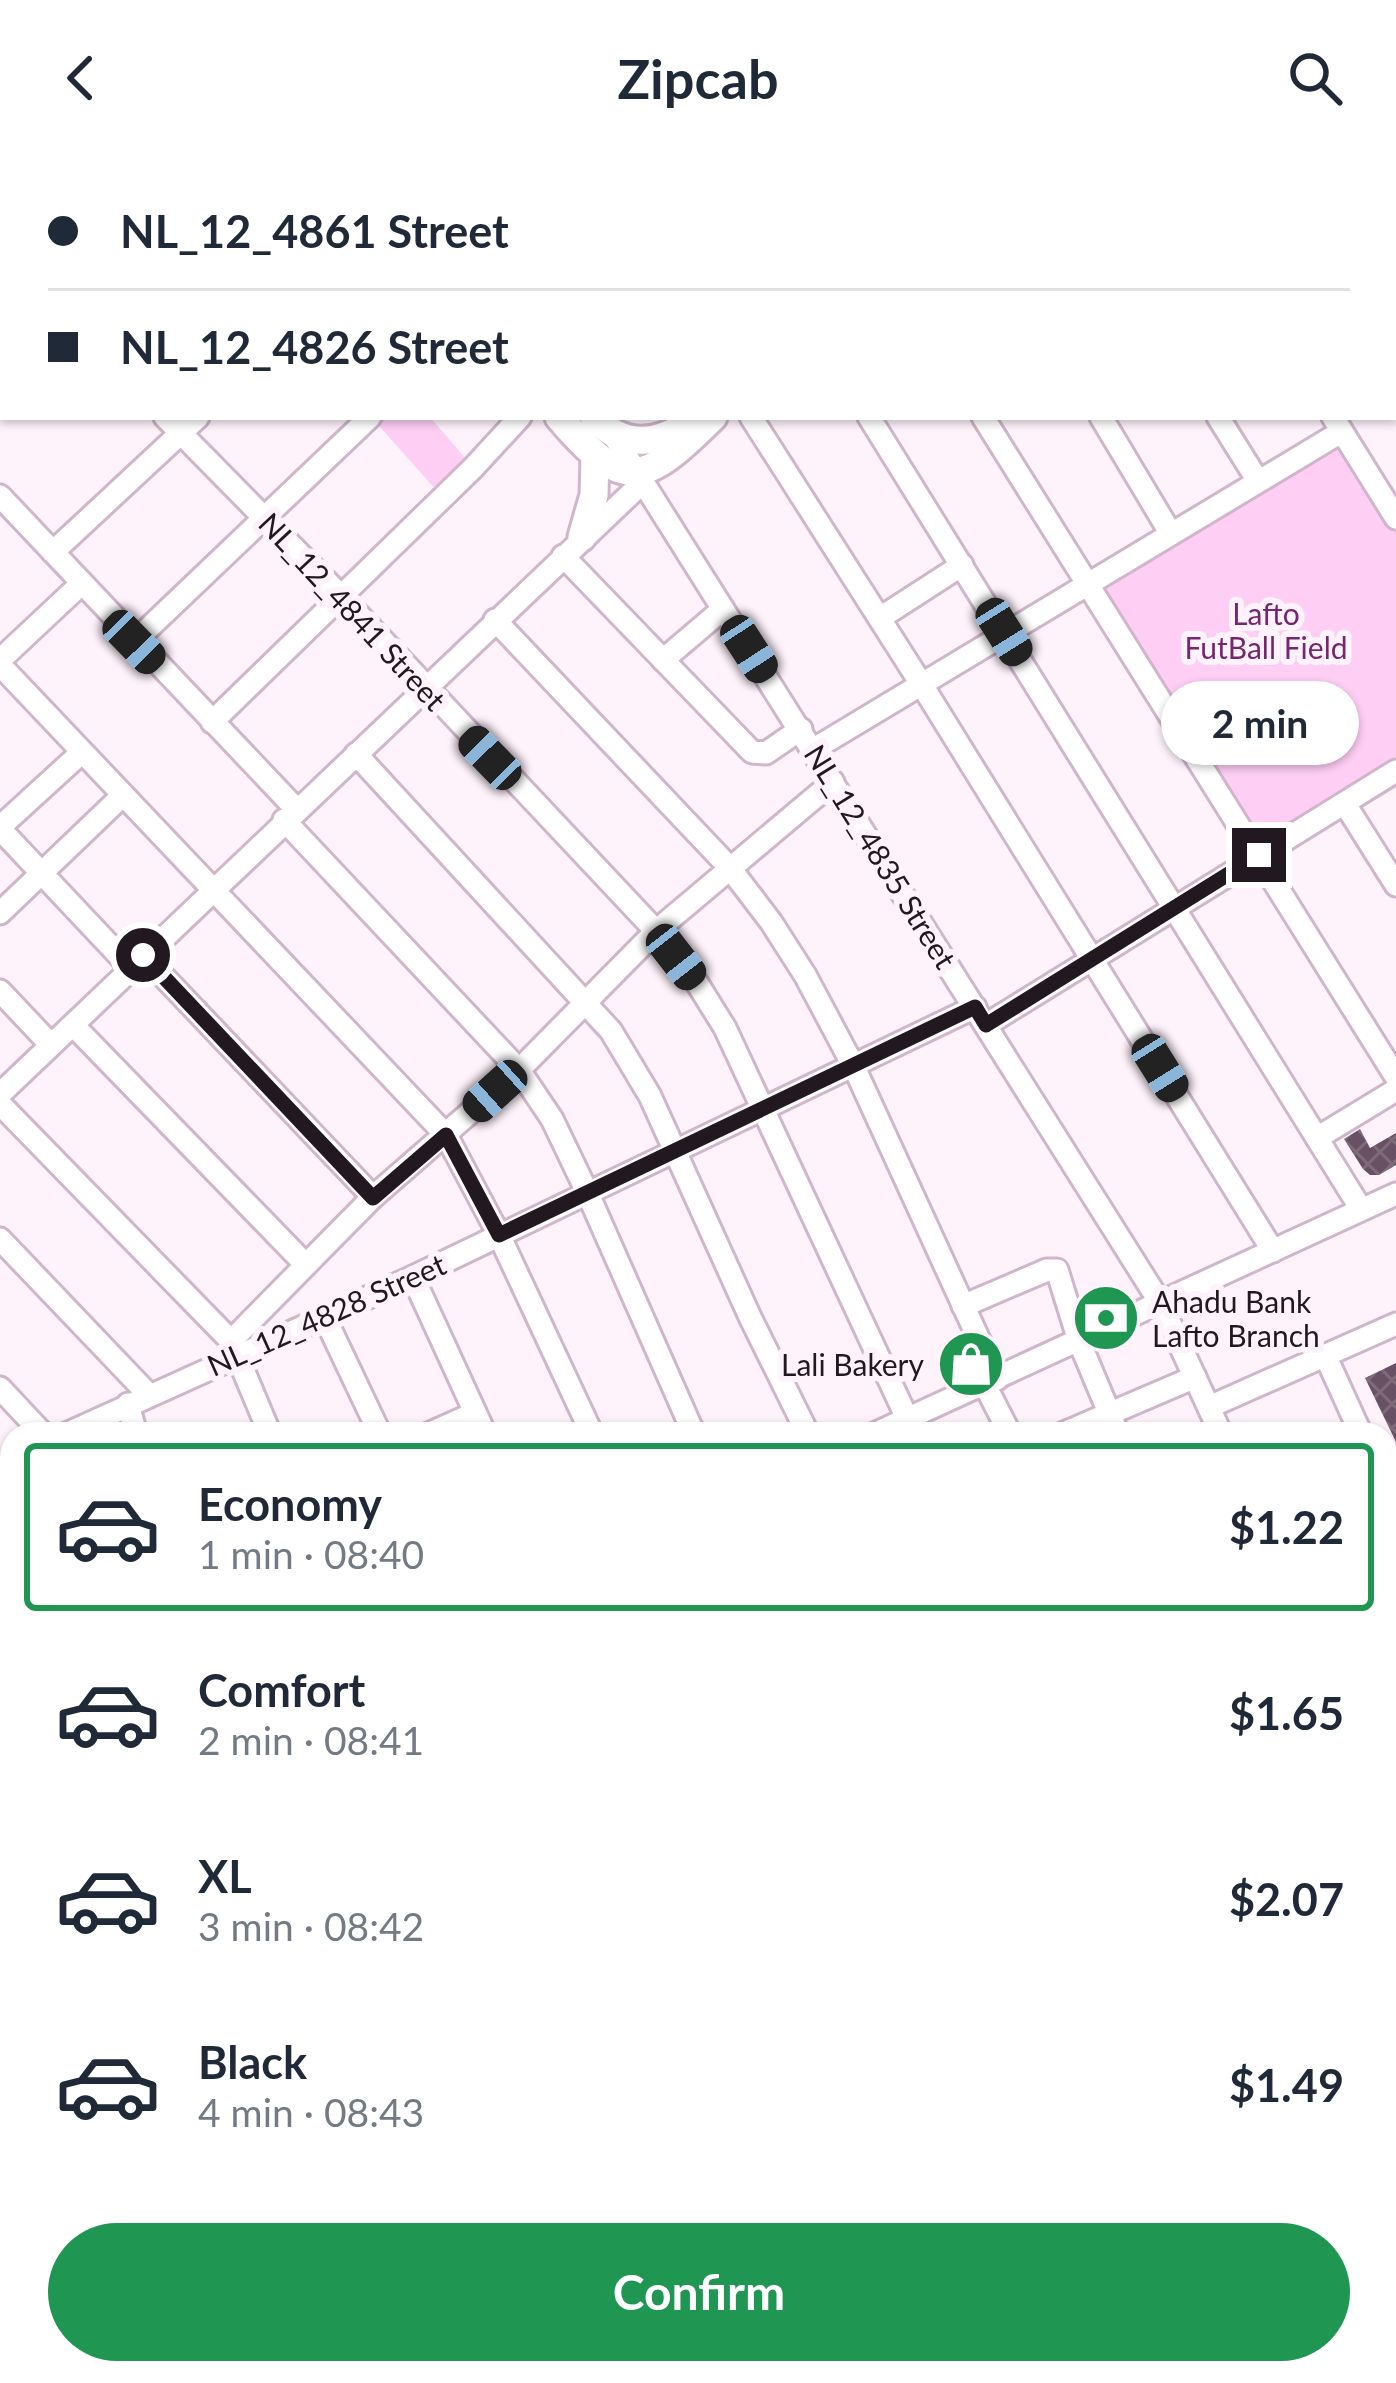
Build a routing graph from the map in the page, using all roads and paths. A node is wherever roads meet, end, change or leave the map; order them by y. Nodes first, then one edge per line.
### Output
1 (367, 420) edge
2 (517, 420) edge
3 (562, 420) edge
4 (692, 420) edge
5 (710, 420) edge
6 (753, 420) edge
7 (871, 420) edge
8 (985, 420) edge
9 (1103, 420) edge
10 (1220, 420) edge
11 (182, 422) edge
12 (1337, 424) edge
13 (603, 425) edge
14 (595, 457) junction
15 (639, 477) junction
16 (1258, 481) junction
17 (0, 496) edge
18 (1393, 507) edge
19 (264, 516) junction
20 (1171, 534) junction
21 (572, 546) junction
22 (52, 552) junction
23 (962, 565) junction
24 (1089, 582) junction
25 (81, 584) junction
26 (340, 595) junction
27 (723, 609) junction
28 (880, 618) junction
29 (495, 620) junction
30 (1004, 632) junction
31 (134, 642) junction
32 (663, 660) junction
33 (0, 662) edge
34 (920, 682) junction
35 (424, 688) junction
36 (212, 722) junction
37 (801, 728) junction
38 (814, 749) junction
39 (80, 753) junction
40 (356, 754) junction
41 (1396, 771) edge
42 (833, 782) junction
43 (122, 796) junction
44 (1346, 804) junction
45 (290, 815) junction
46 (0, 828) edge
47 (1259, 855) junction
48 (729, 867) junction
49 (41, 874) junction
50 (1396, 885) edge
51 (214, 887) junction
52 (1175, 908) junction
53 (0, 913) edge
54 (656, 931) junction
55 (1093, 958) junction
56 (136, 961) junction
57 (0, 991) edge
58 (588, 1001) junction
59 (980, 1016) junction
60 (73, 1024) junction
61 (51, 1045) junction
62 (854, 1067) junction
63 (519, 1070) junction
64 (1396, 1076) edge
65 (1396, 1090) edge
66 (0, 1094) edge
67 (0, 1104) edge
68 (764, 1108) junction
69 (446, 1135) junction
70 (1317, 1138) junction
71 (676, 1152) junction
72 (588, 1194) junction
73 (1396, 1194) edge
74 (373, 1198) junction
75 (1361, 1209) junction
76 (499, 1235) junction
77 (0, 1239) edge
78 (1273, 1251) junction
79 (306, 1265) junction
80 (413, 1277) junction
81 (1161, 1304) junction
82 (963, 1306) junction
83 (324, 1316) junction
84 (1396, 1324) edge
85 (1079, 1341) junction
86 (235, 1347) junction
87 (1325, 1357) junction
88 (1195, 1377) junction
89 (991, 1382) junction
90 (0, 1388) edge
91 (138, 1399) junction
92 (1209, 1407) junction
93 (1107, 1412) junction
94 (32, 1422) edge
95 (91, 1422) edge
96 (137, 1422) edge
97 (265, 1422) edge
98 (374, 1422) edge
99 (479, 1422) edge
100 (586, 1422) edge
101 (689, 1422) edge
102 (802, 1422) edge
103 (900, 1422) edge
104 (907, 1422) edge
105 (1006, 1422) edge
106 (1087, 1422) edge
107 (1112, 1422) edge
108 (1216, 1422) edge
109 (1355, 1422) edge

1 - 19 street
2 - 26 street
3 - 14 main road
4 - 13 main road
5 - 15 main road
6 - 28 street
7 - 23 street
8 - 24 street
9 - 20 street
10 - 16 street
11 - 19 street, NL_12_4841 Street
11 - 22 street
12 - 16 street
12 - 18 street
13 - 15 street, NL_12_4835 Street
14 - 15 main road
14 - 21 main road
15 - 21 street
15 - 27 street, NL_12_4835 Street
16 - 20 street
17 - 22 street
19 - 26 street, NL_12_4841 Street
19 - 31 street
20 - 24 street
21 - 29 street
21 - 32 street
22 - 25 street
23 - 28 street
23 - 30 street
24 - 30 street
24 - 47 street
25 - 31 street
25 - 33 street
26 - 35 street, NL_12_4841 Street
26 - 36 street
27 - 32 street
27 - 37 street, NL_12_4835 Street
28 - 34 street
29 - 35 street
29 - 48 street
30 - 34 street
30 - 52 street
31 - 36 street
32 - 37 street
33 - 39 street
34 - 38 street
34 - 55 street
35 - 40 street
35 - 54 street, NL_12_4841 Street
36 - 45 street
37 - 38 street, NL_12_4835 Street
38 - 42 street, NL_12_4835 Street
39 - 43 street
39 - 46 street
40 - 45 street
40 - 58 street
41 - 44 street, NL_12_4828 Street
42 - 48 street
42 - 59 street, NL_12_4835 Street
43 - 49 street
43 - 51 street
44 - 47 street, NL_12_4828 Street
44 - 50 street
45 - 51 street
45 - 63 street
46 - 49 street
47 - 52 street, NL_12_4828 Street
47 - 64 street
48 - 54 street
48 - 62 street
49 - 53 street
49 - 56 street
51 - 56 street
51 - 69 street
52 - 55 street, NL_12_4828 Street
52 - 70 street
54 - 58 street
54 - 68 street, NL_12_4841 Street
55 - 59 street, NL_12_4828 Street
55 - 78 street
56 - 60 street
56 - 74 street
57 - 61 street
58 - 63 street
58 - 71 street
59 - 62 street, NL_12_4828 Street
59 - 81 street, NL_12_4835 Street
60 - 61 street
60 - 79 street
61 - 66 street
62 - 68 street, NL_12_4828 Street
62 - 82 street
63 - 69 street
63 - 72 street
65 - 70 street
67 - 86 street
68 - 71 street, NL_12_4828 Street
68 - 103 street, NL_12_4841 Street
69 - 74 street
69 - 76 street
70 - 75 street
71 - 72 street, NL_12_4828 Street
71 - 102 street
72 - 76 street, NL_12_4828 Street
72 - 101 street
73 - 75 street
74 - 79 street
75 - 78 street
76 - 80 street, NL_12_4828 Street
76 - 100 street
77 - 91 street
78 - 81 street
79 - 86 street
80 - 83 street, NL_12_4828 Street
80 - 99 street
81 - 85 street
81 - 88 street, NL_12_4835 Street
82 - 85 street
82 - 89 street
83 - 86 street, NL_12_4828 Street
83 - 98 street
84 - 87 street
85 - 89 street
85 - 93 street
86 - 91 street, NL_12_4828 Street
86 - 97 street
87 - 92 street
87 - 109 street
88 - 92 street, NL_12_4835 Street
88 - 93 street
89 - 104 street
89 - 105 street
90 - 94 street
91 - 95 street, NL_12_4828 Street
91 - 96 street
92 - 108 street, NL_12_4835 Street
93 - 106 street
93 - 107 street

